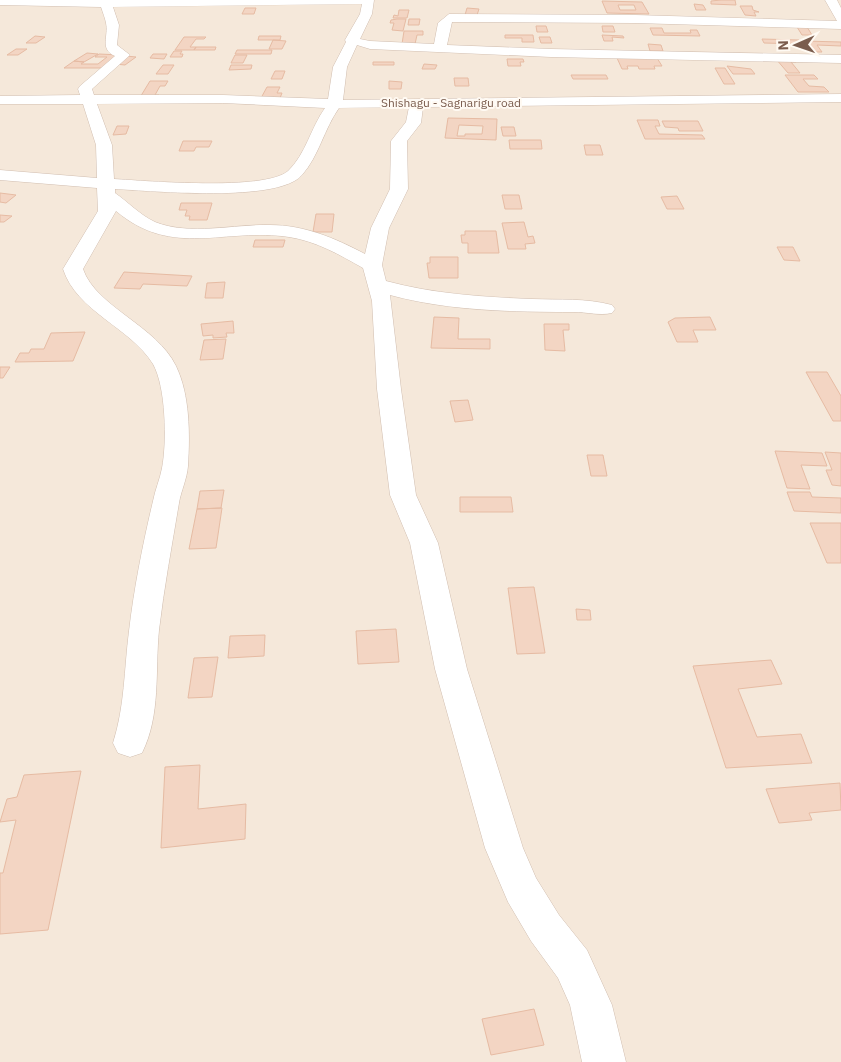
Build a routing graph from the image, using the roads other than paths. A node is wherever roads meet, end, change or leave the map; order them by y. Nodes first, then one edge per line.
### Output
1 (831, 0) edge
2 (368, 1) edge
3 (0, 2) edge
4 (584, 2) dead end
5 (106, 4) junction
6 (841, 20) edge
7 (594, 23) junction
8 (841, 24) edge
9 (351, 40) junction
10 (440, 49) junction
11 (841, 59) edge
12 (841, 98) edge
13 (88, 99) junction
14 (0, 100) edge
15 (417, 103) junction
16 (335, 104) junction
17 (0, 175) edge
18 (106, 189) junction
19 (375, 275) junction
20 (605, 309) dead end
21 (130, 743) dead end
22 (604, 1062) edge

1 - 6 street
2 - 5 street
2 - 9 street
3 - 5 street
4 - 7 street
5 - 13 street
7 - 8 street
7 - 10 street
9 - 10 street
9 - 16 street
10 - 11 street
12 - 15 street, Shishagu - Sagnarigu road
13 - 14 street, Shishagu - Sagnarigu road
13 - 16 street, Shishagu - Sagnarigu road
13 - 18 street
15 - 16 street, Shishagu - Sagnarigu road
15 - 19 street
16 - 18 street
17 - 18 street
18 - 19 street
18 - 21 street
19 - 20 street
19 - 22 street

